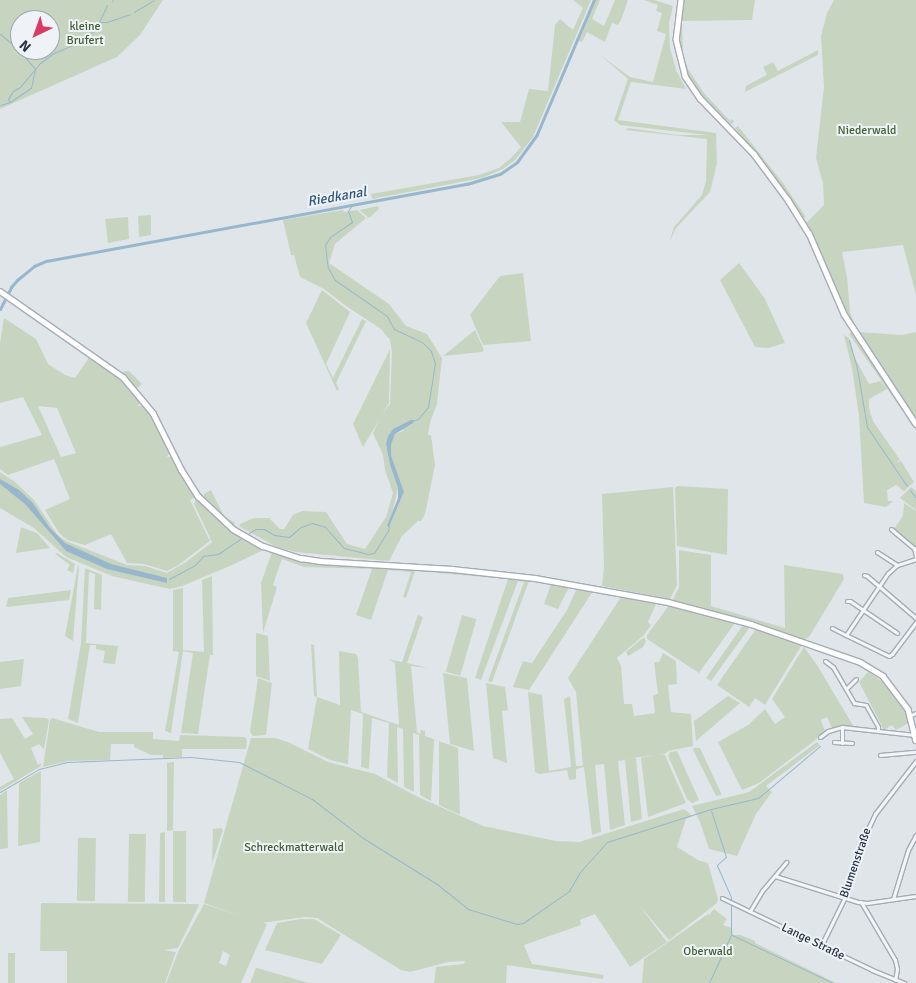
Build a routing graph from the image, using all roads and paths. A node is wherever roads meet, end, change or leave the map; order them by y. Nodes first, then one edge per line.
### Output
1 (681, 0) edge
2 (1, 292) edge
3 (916, 424) edge
4 (891, 529) dead end
5 (877, 552) dead end
6 (916, 558) edge
7 (897, 565) junction
8 (864, 576) dead end
9 (879, 586) junction
10 (847, 601) dead end
11 (863, 610) junction
12 (916, 618) edge
13 (916, 622) edge
14 (832, 628) dead end
15 (897, 633) dead end
16 (846, 635) junction
17 (825, 661) dead end
18 (856, 679) dead end
19 (846, 690) junction
20 (916, 713) edge
21 (911, 715) junction
22 (842, 727) junction
23 (878, 731) junction
24 (820, 737) dead end
25 (915, 737) edge
26 (834, 742) dead end
27 (842, 742) junction
28 (852, 743) dead end
29 (916, 752) edge
30 (880, 755) dead end
31 (916, 761) edge
32 (916, 835) edge
33 (786, 862) dead end
34 (775, 876) junction
35 (916, 896) edge
36 (845, 897) junction
37 (722, 898) dead end
38 (893, 899) junction
39 (861, 902) junction
40 (750, 911) junction
41 (822, 946) junction
42 (895, 980) junction
43 (904, 983) edge

1 - 3 main road
2 - 21 main road
4 - 6 street
5 - 7 street
6 - 7 street
7 - 9 street
8 - 9 street
9 - 11 street
9 - 12 street
10 - 11 street
11 - 15 street
11 - 16 street
13 - 16 street
14 - 16 street
17 - 19 street
18 - 19 street
19 - 23 street
20 - 21 street
21 - 25 main road
22 - 23 street
22 - 24 street
22 - 27 street
23 - 25 street
26 - 27 street
27 - 28 street
29 - 30 street
31 - 36 street, Blumenstraße
32 - 38 street
33 - 34 street
34 - 36 street
34 - 40 street
35 - 38 street
36 - 39 street
36 - 41 street, Blumenstraße
37 - 40 street, Lange Straße
38 - 39 street
39 - 42 street
40 - 41 street, Lange Straße
41 - 42 street, Lange Straße
42 - 43 street, Lange Straße

